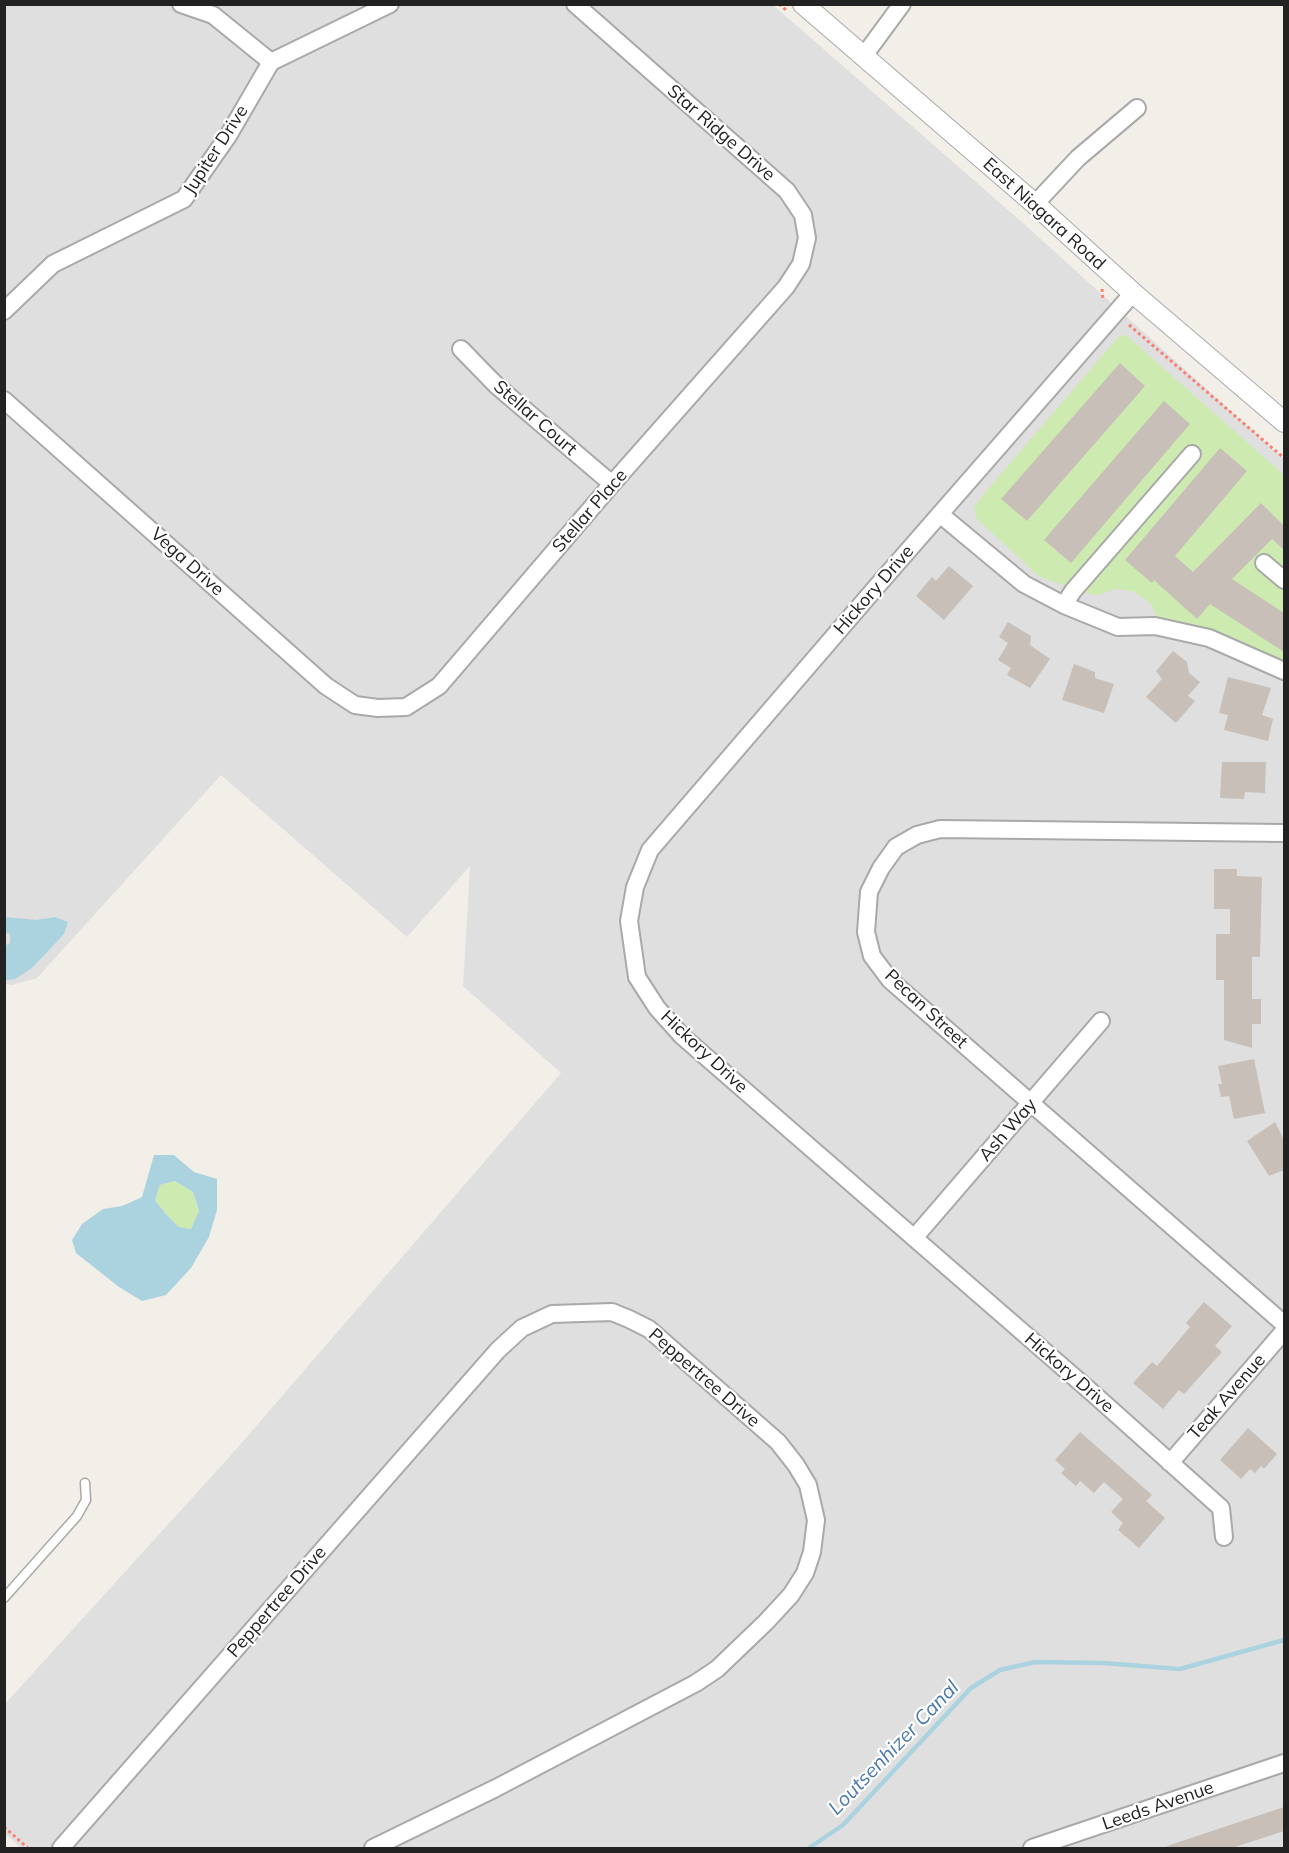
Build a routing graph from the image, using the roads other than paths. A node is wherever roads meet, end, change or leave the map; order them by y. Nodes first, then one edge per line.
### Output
1 (181, 4) edge
2 (390, 4) edge
3 (574, 4) edge
4 (803, 4) edge
5 (902, 4) edge
6 (863, 57) junction
7 (270, 62) junction
8 (1137, 108) dead end
9 (1035, 204) junction
10 (786, 286) joint
11 (1133, 293) junction
12 (4, 311) edge
13 (461, 349) dead end
14 (4, 400) edge
15 (1284, 422) edge
16 (1192, 454) dead end
17 (612, 484) junction
18 (941, 514) junction
19 (1264, 562) dead end
20 (1284, 580) edge
21 (1064, 605) junction
22 (1284, 671) edge
23 (378, 708) joint
24 (1284, 833) edge
25 (1101, 1021) dead end
26 (1031, 1103) junction
27 (914, 1238) junction
28 (1284, 1324) edge
29 (1284, 1331) edge
30 (1170, 1463) junction
31 (85, 1483) dead end
32 (1224, 1537) dead end
33 (4, 1598) edge
34 (1284, 1763) edge
35 (61, 1848) edge
36 (373, 1848) edge
37 (1032, 1848) edge

1 - 7 street
2 - 7 street
3 - 10 street, Star Ridge Drive
4 - 6 street, East Niagara Road
5 - 6 street
6 - 9 street, East Niagara Road
7 - 12 street, Jupiter Drive
8 - 9 street
9 - 11 street, East Niagara Road
10 - 17 street, Stellar Place
11 - 15 street, East Niagara Road
11 - 18 street, Hickory Drive
13 - 17 street, Stellar Court
14 - 23 street, Vega Drive
16 - 21 street
17 - 23 street, Stellar Place
18 - 21 street
18 - 27 street, Hickory Drive
19 - 20 street
21 - 22 street
24 - 26 street, Pecan Street
25 - 26 street, Ash Way
26 - 27 street, Ash Way
26 - 28 street, Pecan Street
27 - 30 street, Hickory Drive
29 - 30 street, Teak Avenue
30 - 32 street, Hickory Drive
31 - 33 lane
34 - 37 street, Leeds Avenue
35 - 36 street, Peppertree Drive

